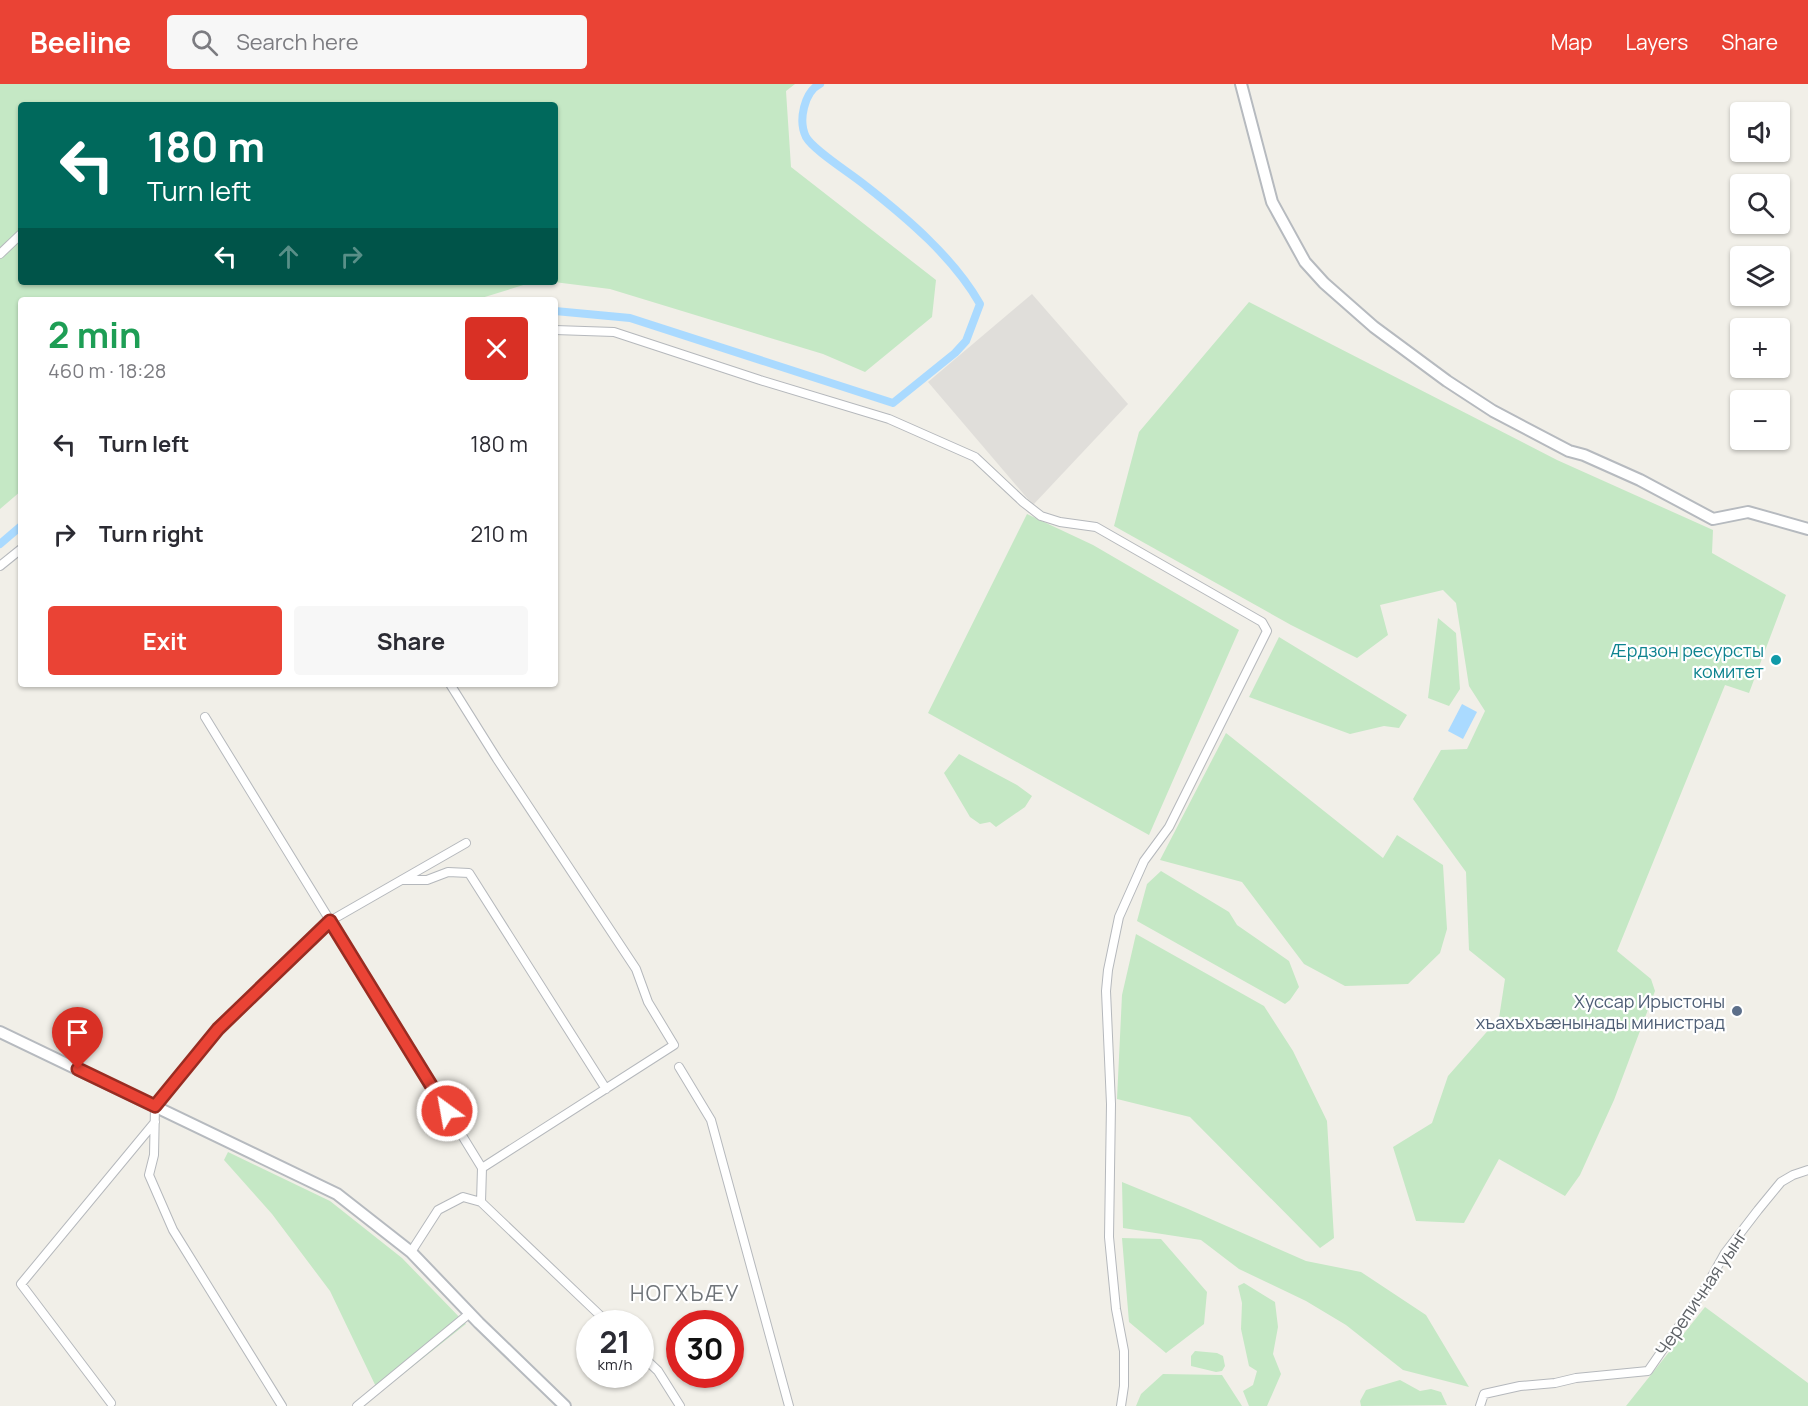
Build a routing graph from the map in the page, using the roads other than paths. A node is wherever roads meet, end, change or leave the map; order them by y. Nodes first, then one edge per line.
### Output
1 (1241, 84) edge
2 (18, 237) edge
3 (0, 254) edge
4 (558, 330) edge
5 (1808, 529) edge
6 (18, 551) edge
7 (0, 566) edge
8 (452, 687) edge
9 (205, 717) dead end
10 (466, 843) dead end
11 (402, 880) junction
12 (330, 921) junction
13 (0, 1032) edge
14 (679, 1067) dead end
15 (606, 1089) junction
16 (155, 1106) junction
17 (155, 1122) junction
18 (482, 1168) junction
19 (1808, 1170) edge
20 (481, 1202) junction
21 (411, 1252) junction
22 (594, 1310) edge
23 (470, 1313) junction
24 (654, 1367) edge
25 (111, 1403) dead end
26 (282, 1406) edge
27 (357, 1406) edge
28 (565, 1406) edge
29 (680, 1406) edge
30 (789, 1406) edge
31 (1121, 1406) edge
32 (1480, 1406) edge

1 - 5 street
2 - 3 street
4 - 31 street
6 - 7 street
8 - 15 street
9 - 12 street
10 - 11 street
11 - 12 street
11 - 15 street
12 - 16 street
12 - 18 street
13 - 16 street
14 - 30 street
15 - 18 street
16 - 17 street
16 - 21 street
17 - 25 street
17 - 26 street
18 - 20 street
19 - 32 street, Черепичная уынг
20 - 21 street
20 - 22 street
21 - 23 street
23 - 27 street
23 - 28 street
24 - 29 street

